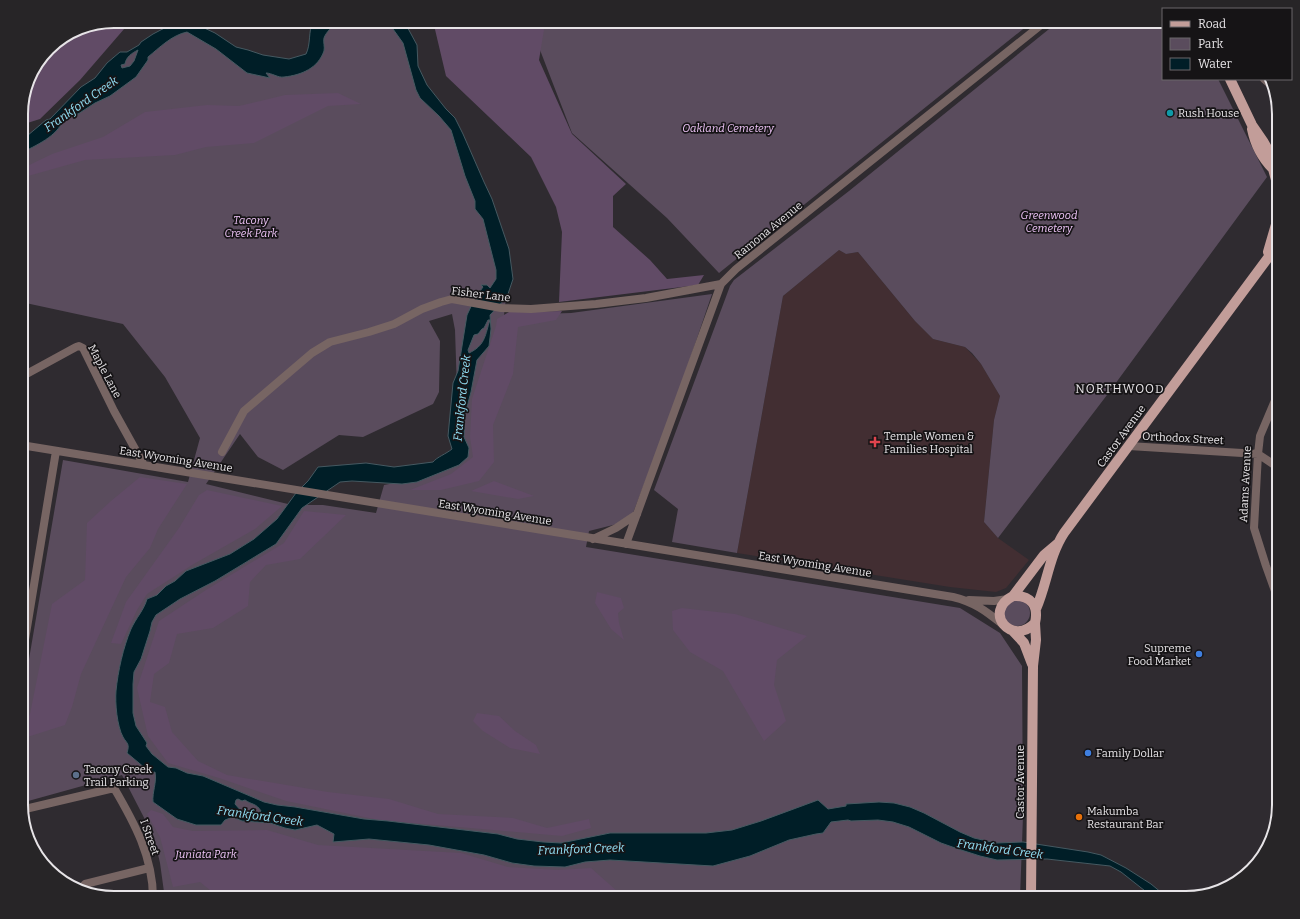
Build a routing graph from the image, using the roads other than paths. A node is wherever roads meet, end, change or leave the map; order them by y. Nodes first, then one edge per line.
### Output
1 (1037, 28) edge
2 (1230, 80) edge
3 (1272, 168) edge
4 (1272, 240) edge
5 (1272, 251) edge
6 (1262, 265) junction
7 (721, 284) junction
8 (28, 373) edge
9 (1272, 408) edge
10 (28, 446) edge
11 (1129, 446) junction
12 (56, 451) junction
13 (222, 452) dead end
14 (1258, 454) junction
15 (1272, 463) edge
16 (144, 464) junction
17 (638, 514) junction
18 (592, 539) junction
19 (626, 544) junction
20 (1057, 544) junction
21 (1272, 583) edge
22 (1011, 598) junction
23 (966, 600) junction
24 (28, 609) edge
25 (1036, 609) junction
26 (1035, 622) junction
27 (1002, 624) junction
28 (1012, 630) junction
29 (1033, 666) junction
30 (28, 808) edge
31 (149, 868) junction
32 (84, 885) edge
33 (153, 891) edge
34 (1031, 891) edge

1 - 7 street, Ramona Avenue
2 - 3 main road
4 - 6 main road, Castor Avenue
5 - 6 main road, Castor Avenue
6 - 11 main road, Castor Avenue
7 - 13 street, Fisher Lane
7 - 17 street, Ramona Avenue
8 - 16 street, Maple Lane
9 - 14 street, Adams Avenue
10 - 12 street, East Wyoming Avenue
11 - 14 street, Orthodox Street
11 - 20 main road, Castor Avenue
12 - 16 street, East Wyoming Avenue
12 - 24 street
14 - 15 street
14 - 21 street, Adams Avenue
16 - 18 street, East Wyoming Avenue
17 - 18 street
17 - 19 street, Ramona Avenue
18 - 19 street, East Wyoming Avenue
19 - 23 street, East Wyoming Avenue
20 - 22 main road, Castor Avenue
20 - 25 main road, Castor Avenue
22 - 23 street, East Wyoming Avenue
22 - 25 main road
22 - 27 main road
23 - 27 street, East Wyoming Avenue
25 - 26 main road
26 - 28 main road
26 - 29 main road, Castor Avenue
27 - 28 main road
28 - 29 main road, Castor Avenue
29 - 34 main road, Castor Avenue
30 - 31 street, I Street
31 - 32 street
31 - 33 street, I Street

